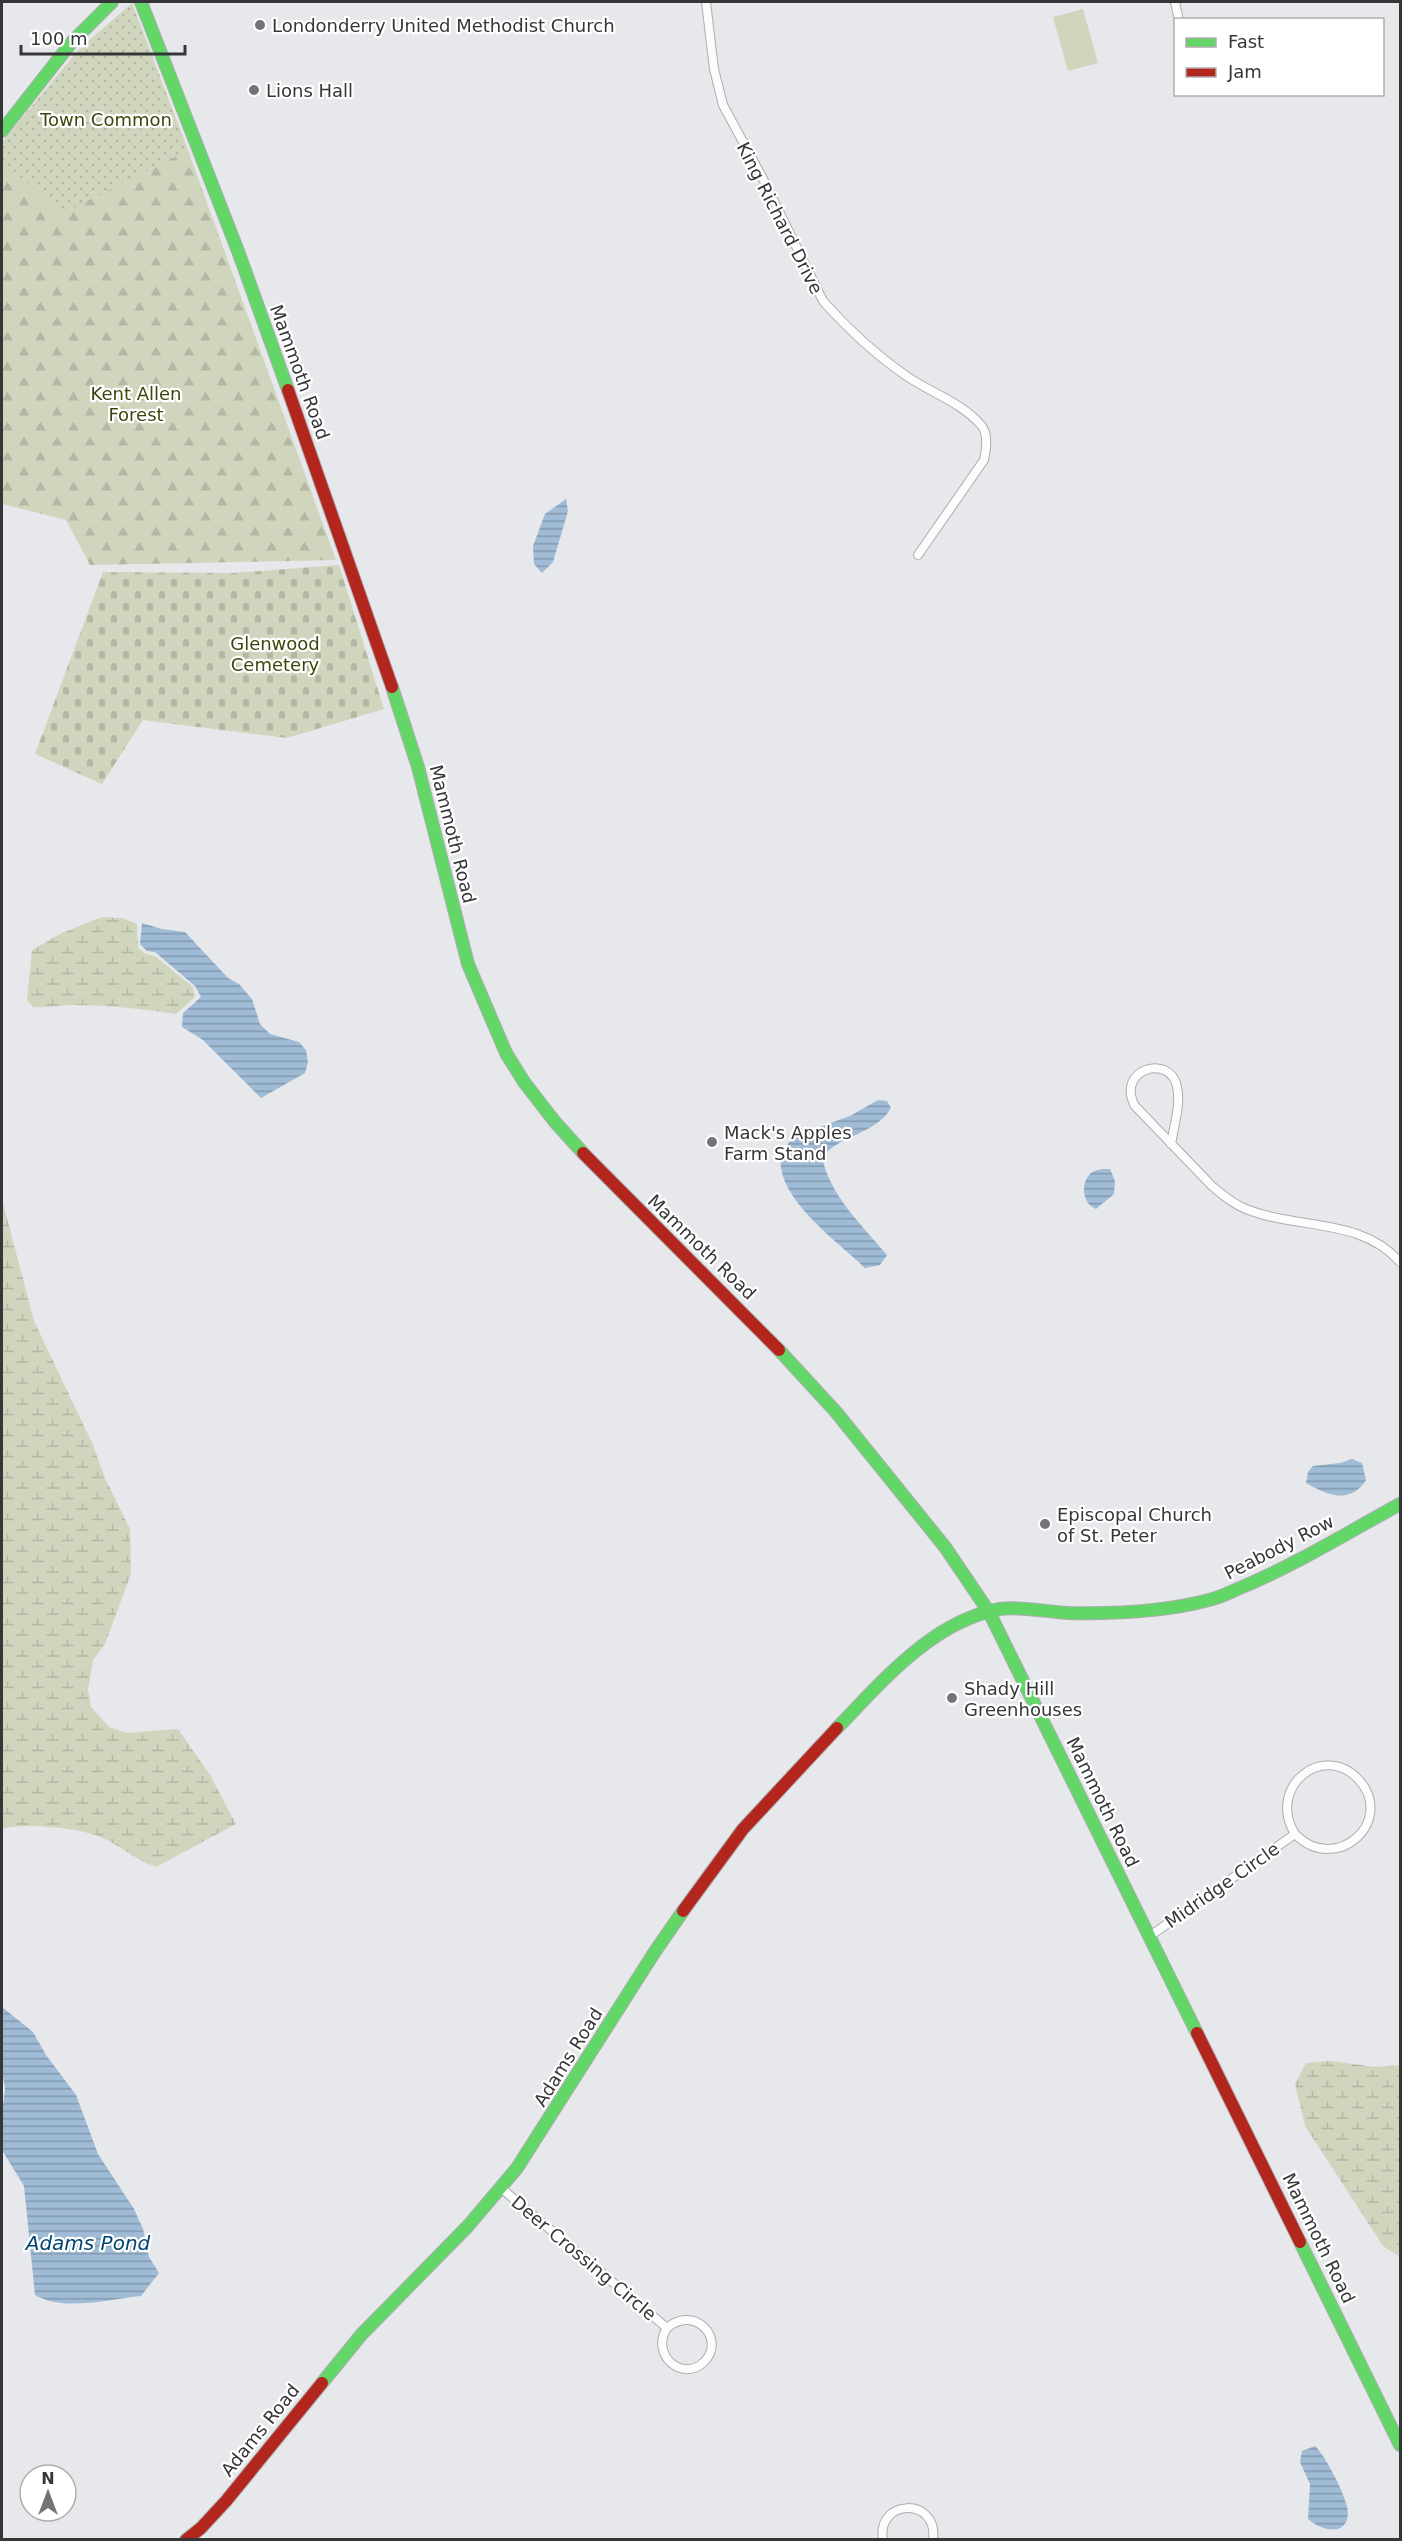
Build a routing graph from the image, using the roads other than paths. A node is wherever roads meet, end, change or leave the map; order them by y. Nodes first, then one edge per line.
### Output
1 (112, 2) edge
2 (141, 2) edge
3 (706, 2) edge
4 (1175, 2) edge
5 (1178, 16) dead end
6 (2, 131) edge
7 (918, 555) dead end
8 (1171, 1143) junction
9 (1401, 1262) edge
10 (1401, 1504) edge
11 (989, 1612) junction
12 (1295, 1834) junction
13 (1150, 1936) junction
14 (501, 2187) junction
15 (668, 2328) junction
16 (1401, 2445) edge
17 (186, 2540) edge
18 (883, 2540) edge
19 (933, 2540) edge

1 - 6 main road
2 - 11 main road, Mammoth Road
3 - 7 street, King Richard Drive
4 - 5 street
8 - 8 street
8 - 9 street
10 - 11 main road, Peabody Row
11 - 13 main road, Mammoth Road
11 - 14 main road, Adams Road
12 - 12 street, Midridge Circle
12 - 13 street, Midridge Circle
13 - 16 main road, Mammoth Road
14 - 15 street, Deer Crossing Circle
14 - 17 main road, Adams Road
15 - 15 street, Deer Crossing Circle
18 - 19 street

